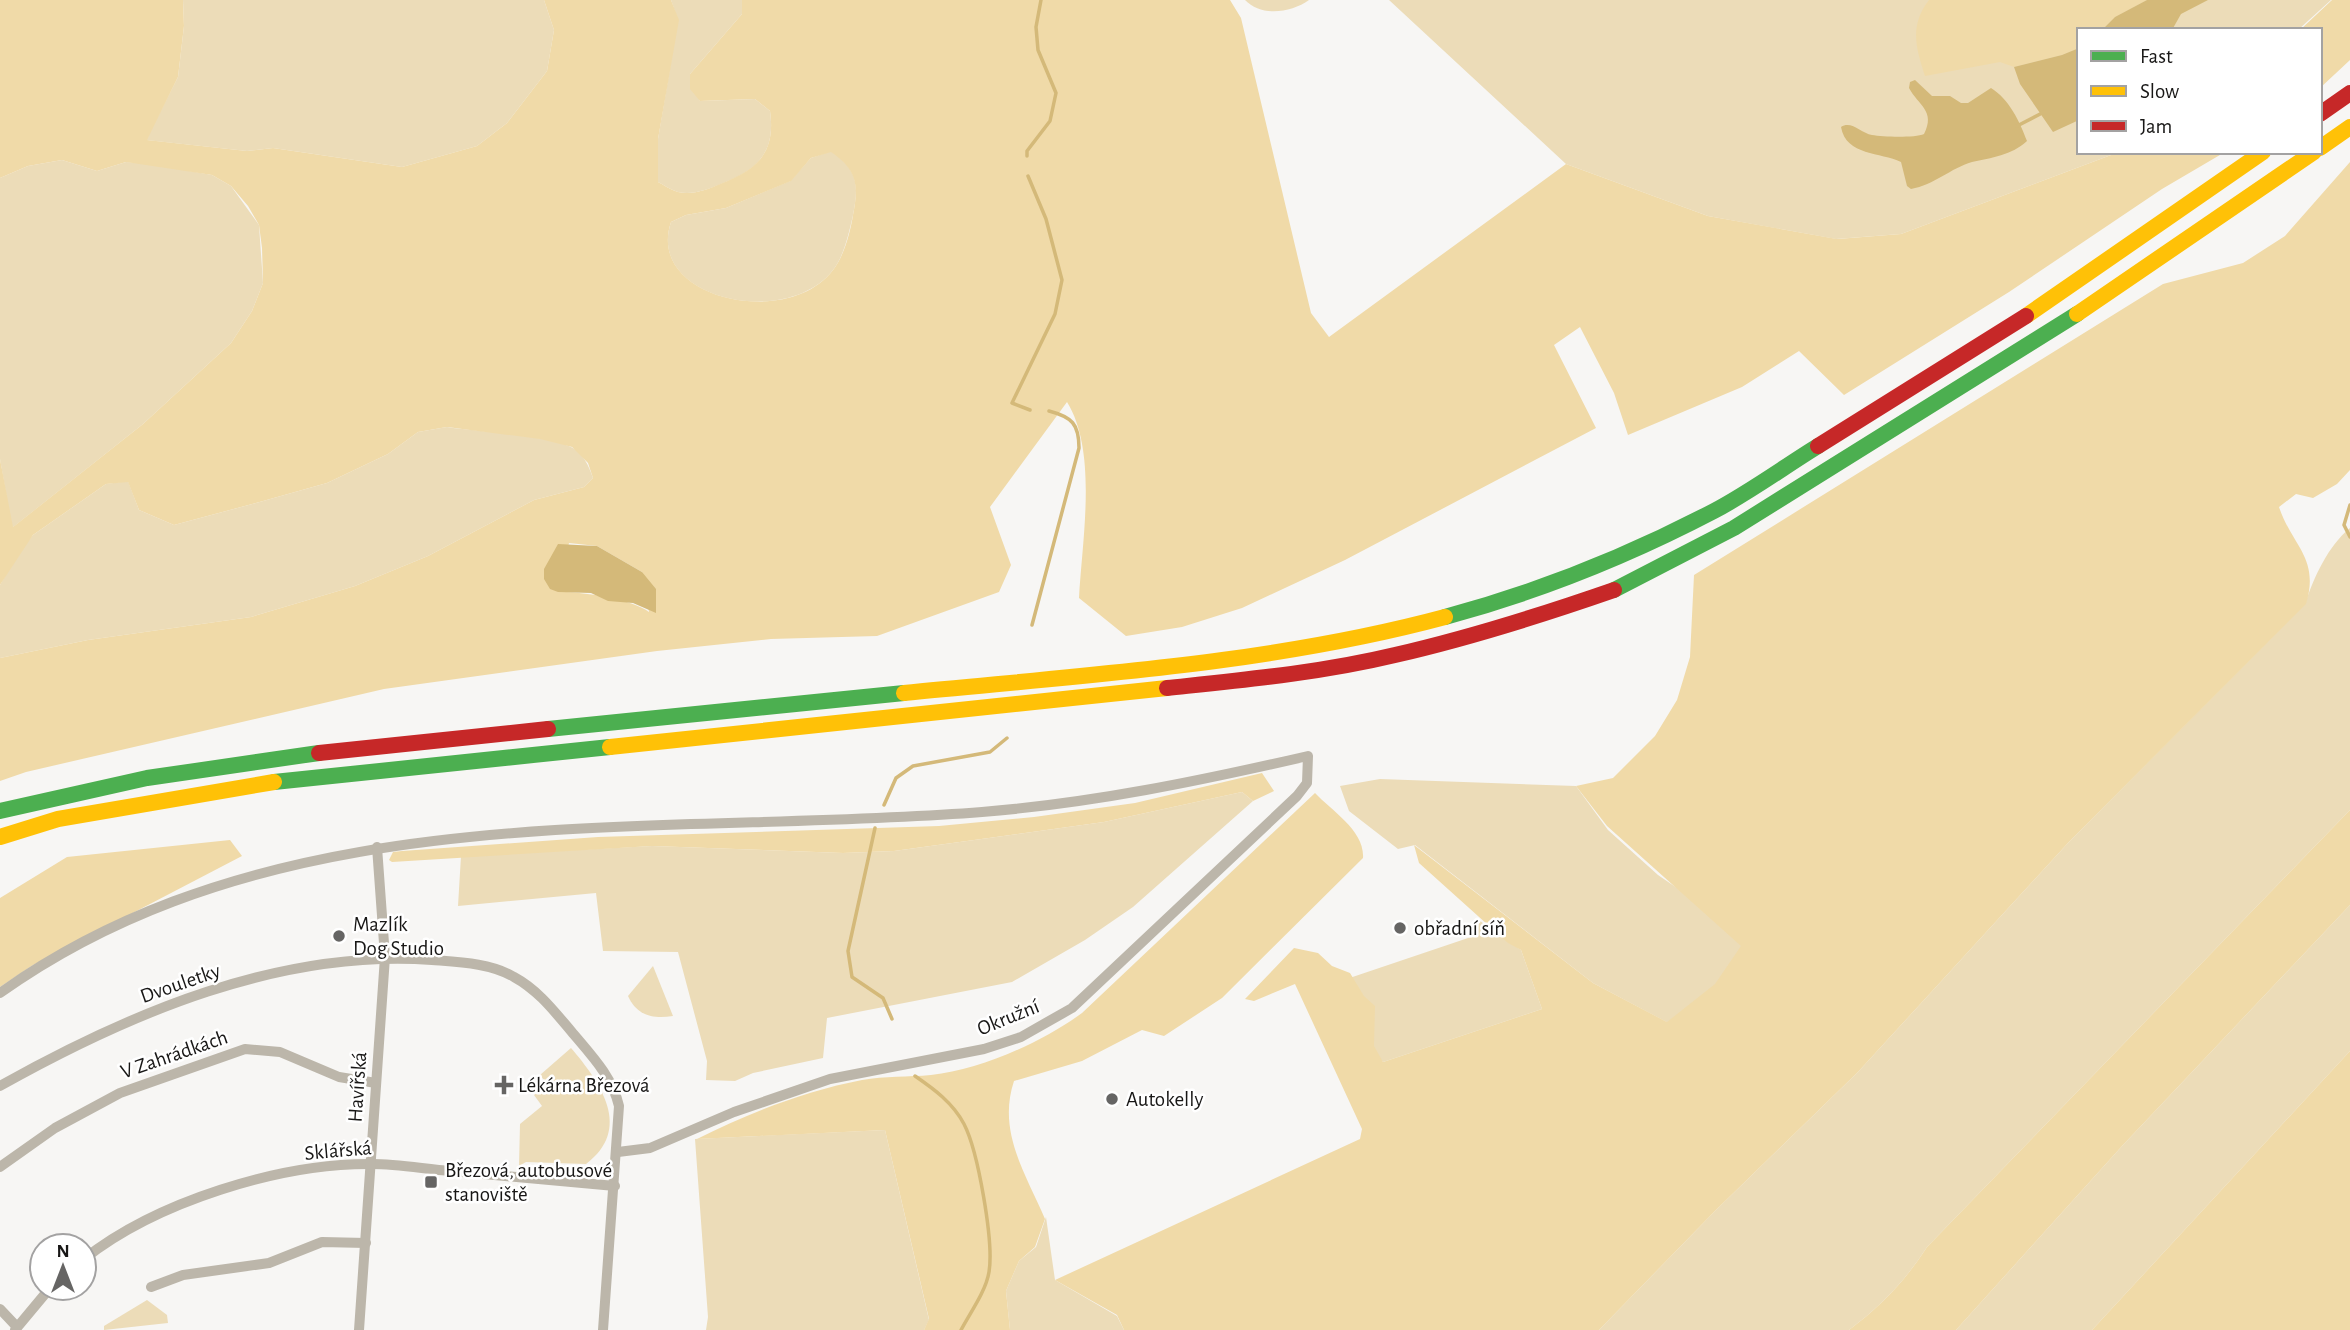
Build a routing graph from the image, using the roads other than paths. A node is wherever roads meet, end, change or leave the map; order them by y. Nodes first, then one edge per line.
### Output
1 (2350, 93) edge
2 (2322, 113) edge
3 (2350, 127) edge
4 (2322, 147) edge
5 (2260, 154) edge
6 (2311, 154) edge
7 (0, 811) edge
8 (0, 837) edge
9 (377, 847) junction
10 (385, 957) junction
11 (0, 993) edge
12 (376, 1083) junction
13 (0, 1086) edge
14 (618, 1152) junction
15 (371, 1164) junction
16 (0, 1167) edge
17 (615, 1186) junction
18 (366, 1243) junction
19 (98, 1250) edge
20 (151, 1287) dead end
21 (38, 1302) edge
22 (0, 1309) edge
23 (16, 1329) edge
24 (359, 1330) edge
25 (603, 1330) edge

1 - 2 highway
3 - 4 highway
5 - 7 highway
6 - 8 highway
9 - 10 street, Havířská
9 - 11 street
9 - 14 street, Okružní
10 - 12 street, Havířská
10 - 13 street, Dvouletky
10 - 14 street
12 - 15 street, Havířská
12 - 16 street, V Zahrádkách
14 - 17 street
15 - 17 street, Sklářská
15 - 18 street, Havířská
15 - 19 street, Sklářská
17 - 25 street
18 - 20 street
18 - 24 street, Havířská
21 - 23 street
22 - 23 street

